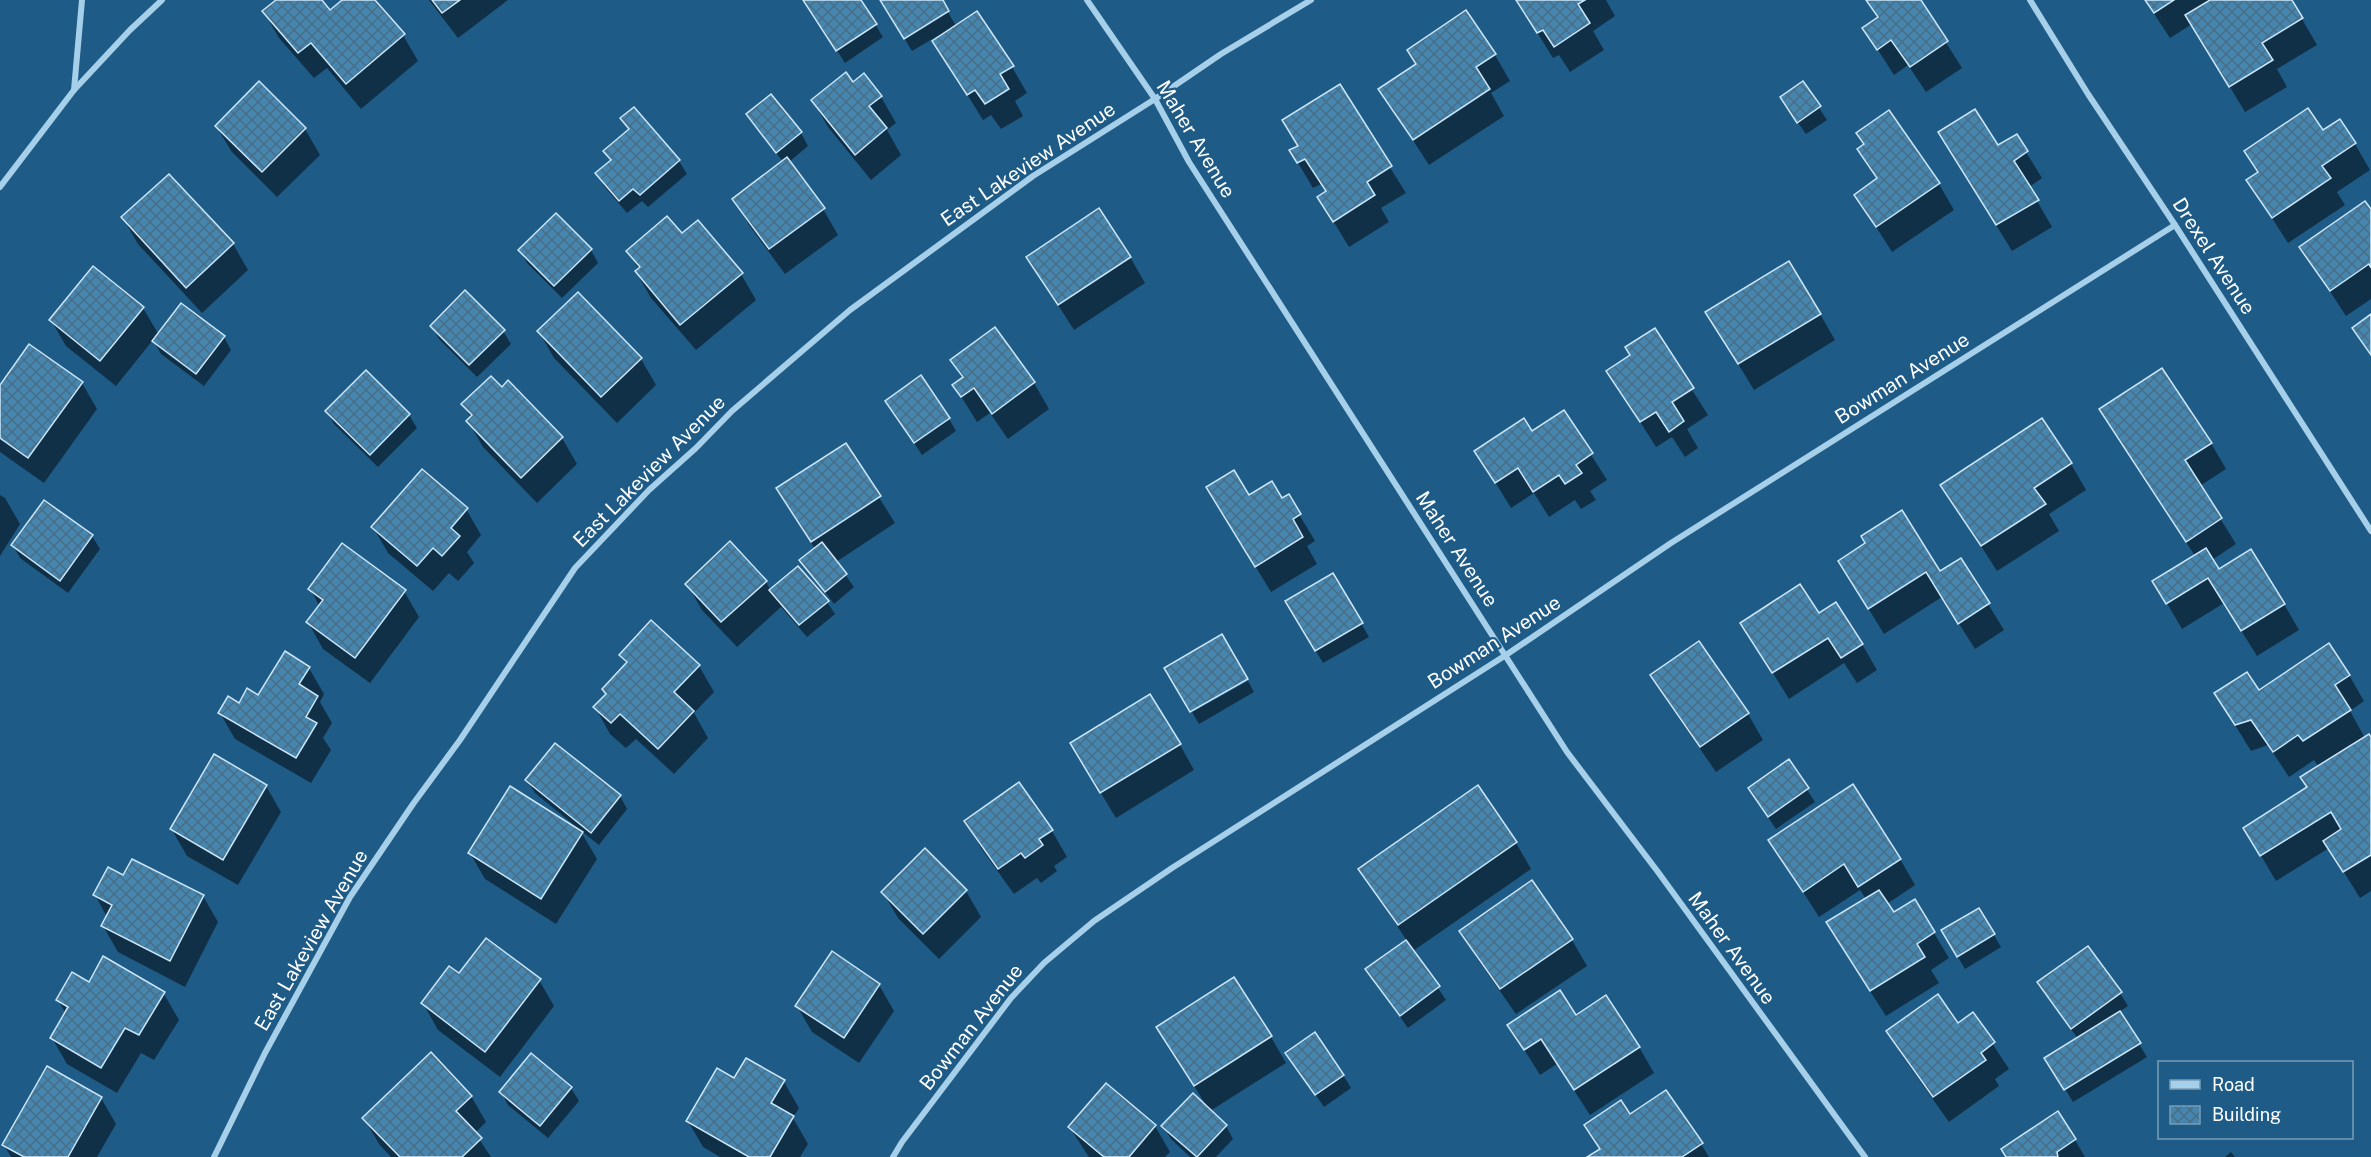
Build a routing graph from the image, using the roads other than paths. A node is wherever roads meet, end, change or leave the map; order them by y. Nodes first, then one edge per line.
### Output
1 (82, 0) edge
2 (162, 0) edge
3 (1087, 0) edge
4 (1311, 0) edge
5 (2030, 0) edge
6 (74, 90) junction
7 (1155, 99) junction
8 (0, 187) edge
9 (2175, 225) junction
10 (2371, 531) edge
11 (1506, 655) junction
12 (214, 1157) edge
13 (893, 1157) edge
14 (1865, 1157) edge

1 - 6 street
2 - 6 street
3 - 7 street, Maher Avenue
4 - 7 street, East Lakeview Avenue
5 - 9 street, Drexel Avenue
6 - 8 street
7 - 11 street, Maher Avenue
7 - 12 street, East Lakeview Avenue
9 - 10 street, Drexel Avenue
9 - 11 street, Bowman Avenue
11 - 13 street, Bowman Avenue
11 - 14 street, Maher Avenue

